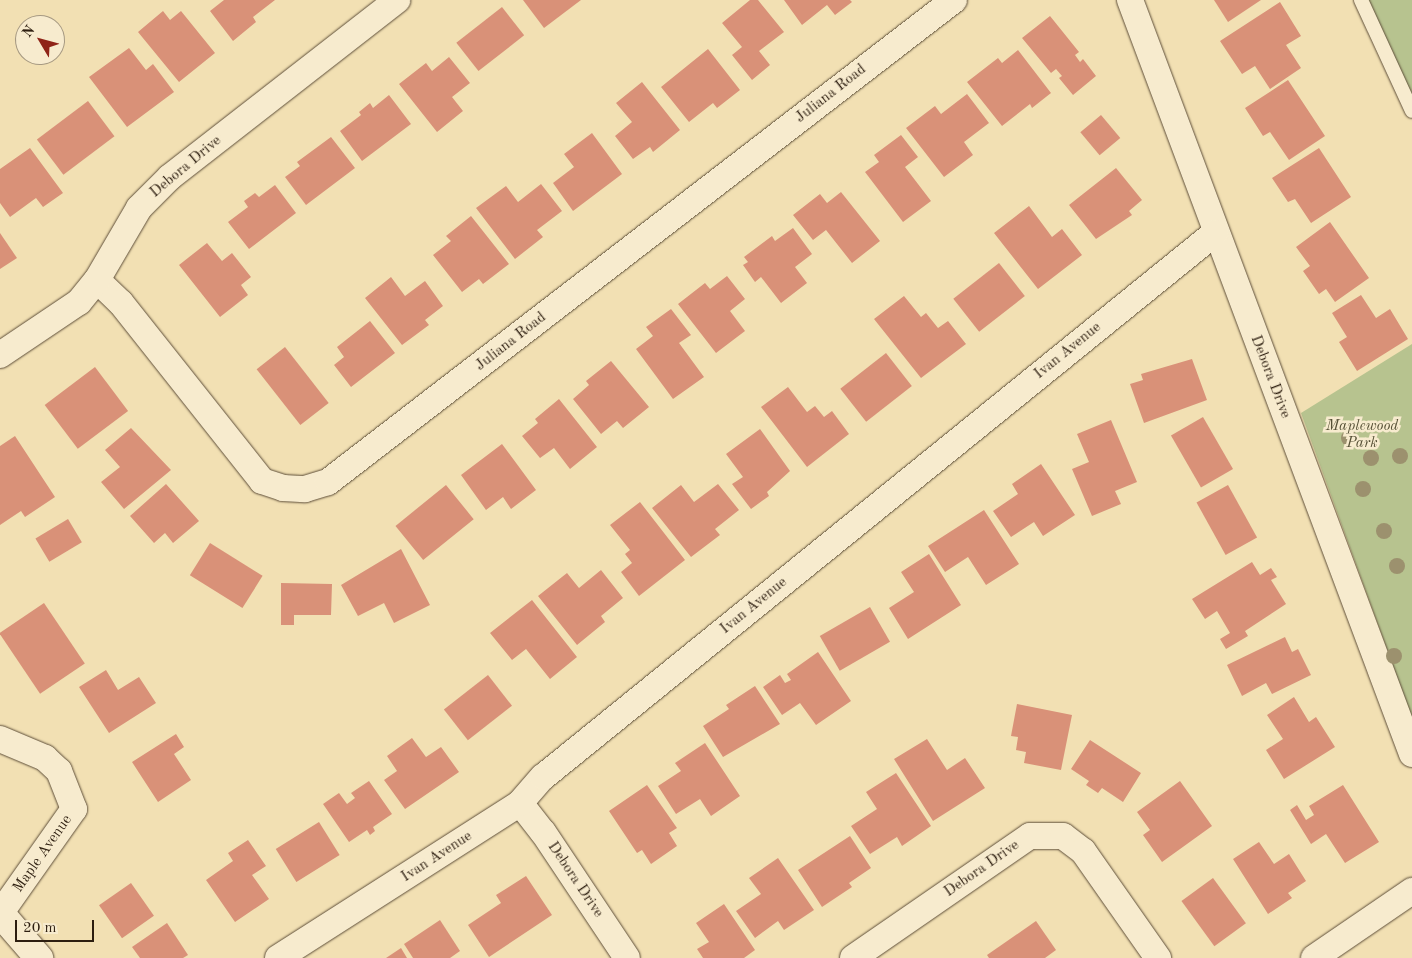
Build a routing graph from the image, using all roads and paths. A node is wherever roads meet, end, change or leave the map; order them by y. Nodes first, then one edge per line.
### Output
1 (397, 0) edge
2 (954, 0) edge
3 (1130, 0) edge
4 (1361, 0) edge
5 (1412, 111) edge
6 (1215, 233) junction
7 (97, 280) junction
8 (0, 355) edge
9 (0, 739) edge
10 (1412, 754) edge
11 (520, 803) junction
12 (1412, 891) edge
13 (0, 914) edge
14 (39, 958) edge
15 (278, 958) edge
16 (627, 958) edge
17 (853, 958) edge
18 (1158, 958) edge
19 (1314, 958) edge

1 - 7 street, Debora Drive
2 - 7 street, Juliana Road
3 - 6 street, Debora Drive
4 - 5 lane
6 - 10 street, Debora Drive
6 - 11 street, Ivan Avenue
7 - 8 street, Debora Drive
9 - 13 street, Maple Avenue
11 - 15 street, Ivan Avenue
11 - 16 street, Debora Drive
12 - 19 street
13 - 14 street, Maple Avenue
17 - 18 street, Debora Drive

